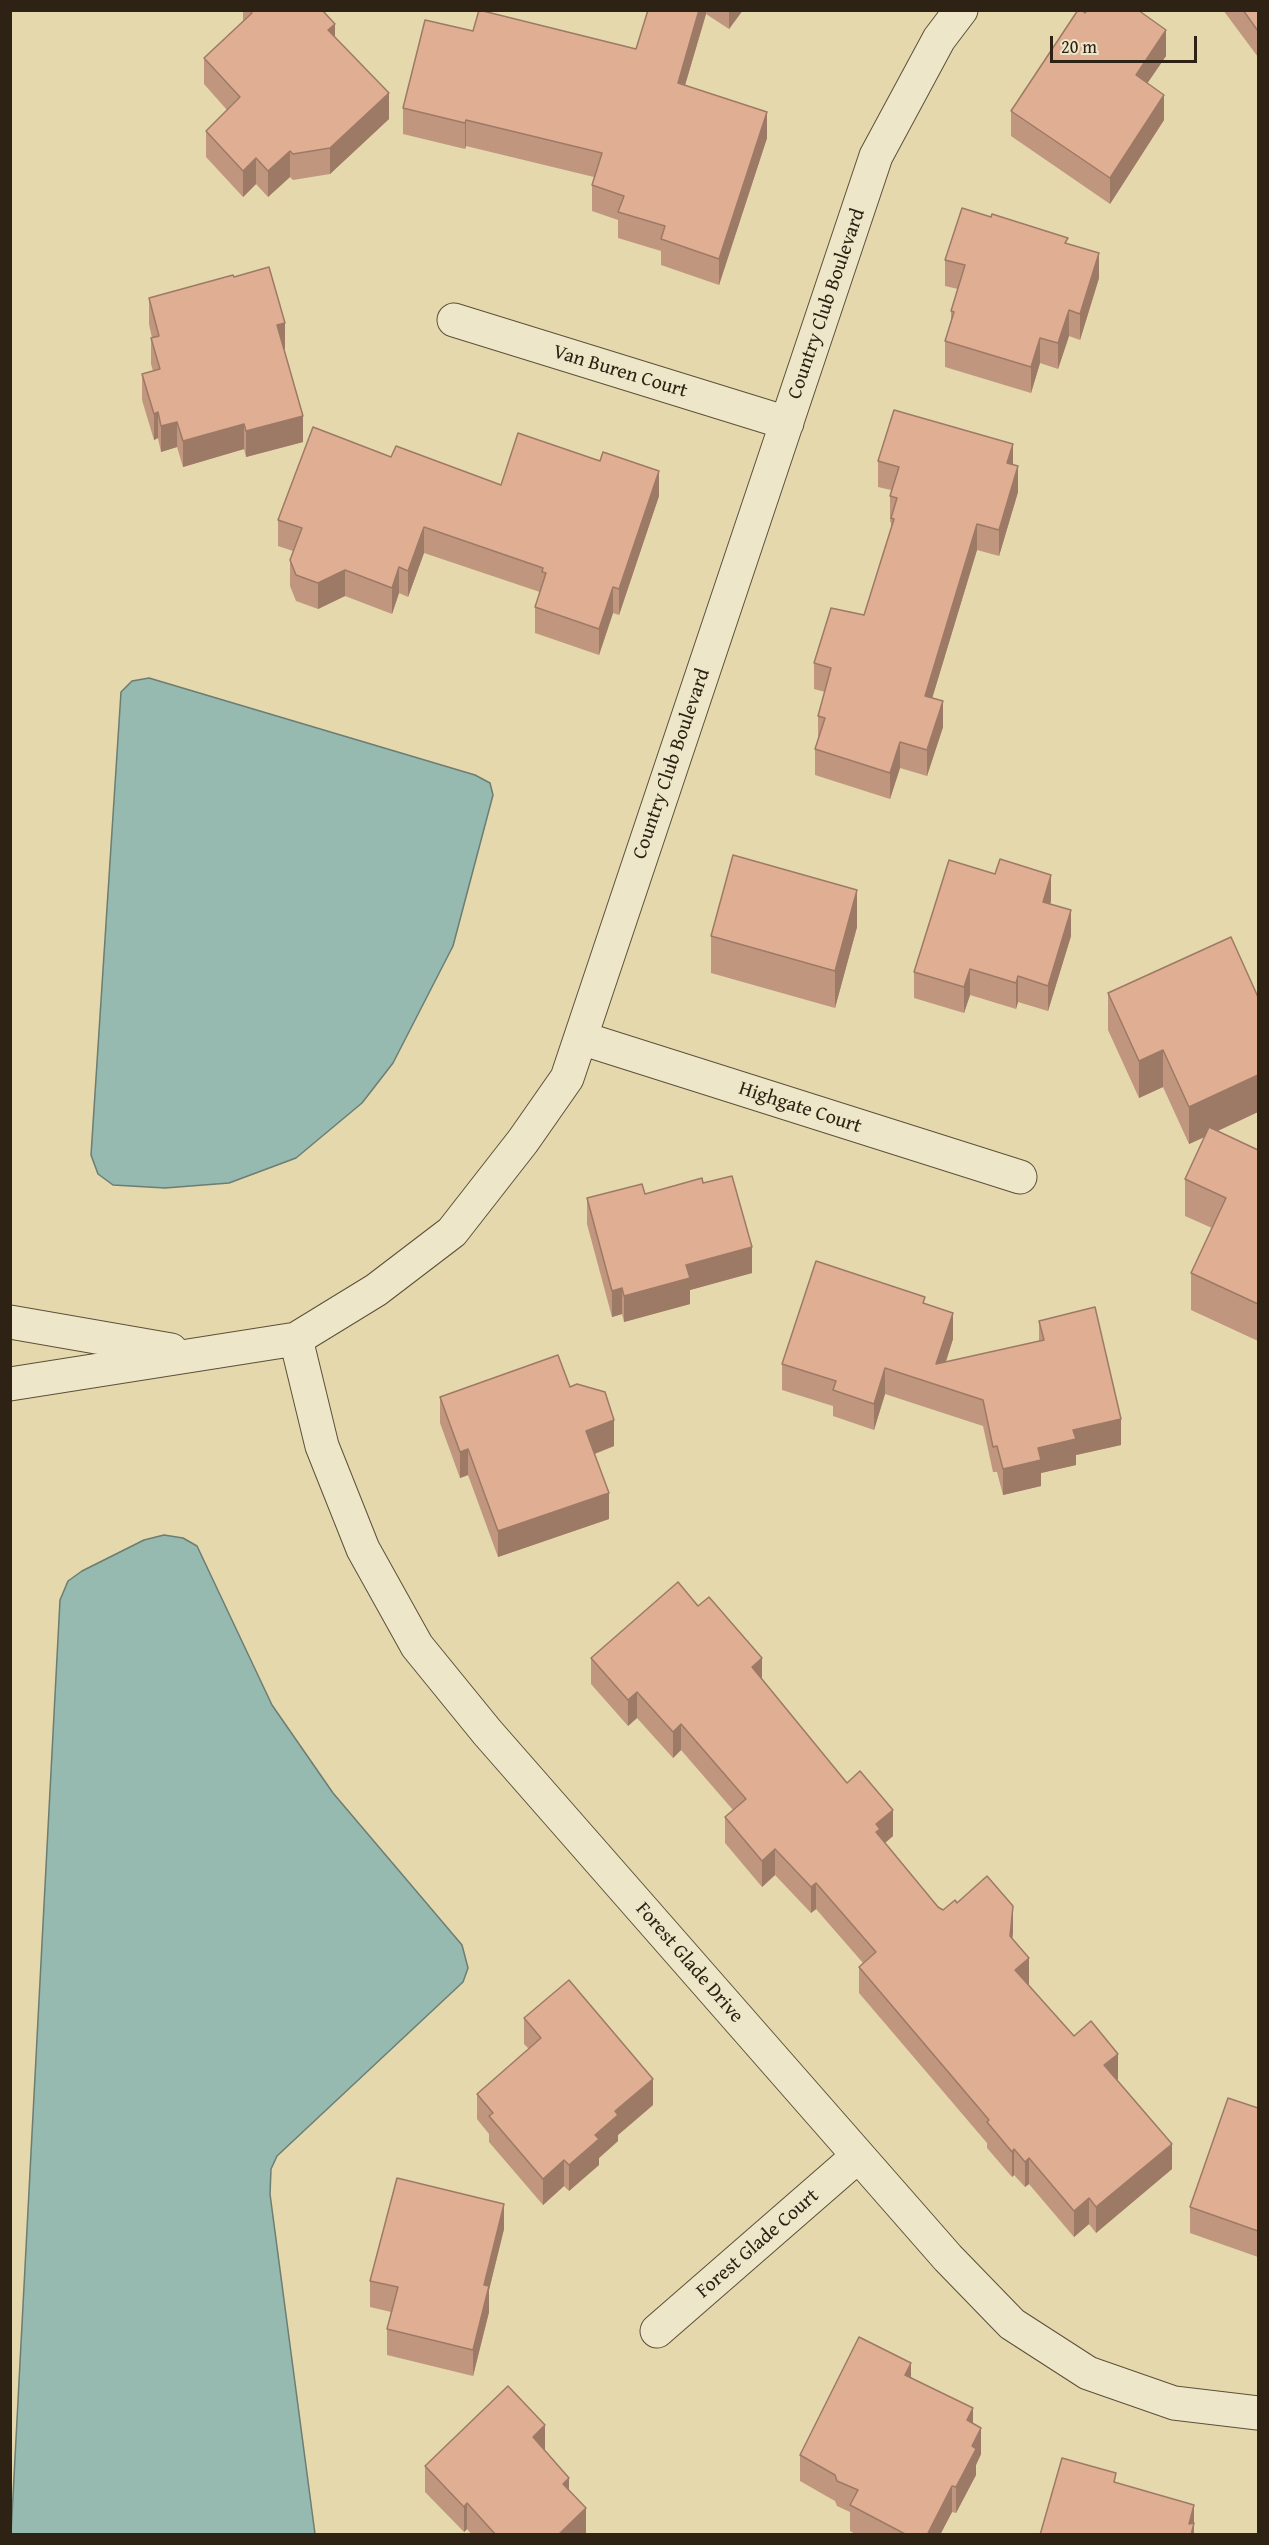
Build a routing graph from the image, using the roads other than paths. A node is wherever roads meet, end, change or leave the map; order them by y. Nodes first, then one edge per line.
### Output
1 (961, 10) edge
2 (454, 320) dead end
3 (787, 423) junction
4 (580, 1038) junction
5 (1020, 1178) dead end
6 (10, 1322) edge
7 (296, 1338) junction
8 (199, 1355) junction
9 (10, 1384) edge
10 (858, 2156) junction
11 (657, 2331) dead end
12 (1258, 2413) edge

1 - 3 street, Country Club Boulevard
2 - 3 street, Van Buren Court
3 - 4 street, Country Club Boulevard
4 - 5 street, Highgate Court
4 - 7 street, Country Club Boulevard
6 - 8 street, Country Club Boulevard
7 - 8 street, Country Club Boulevard
7 - 10 street, Forest Glade Drive
8 - 9 street, Country Club Boulevard
10 - 11 street, Forest Glade Court
10 - 12 street, Forest Glade Drive

